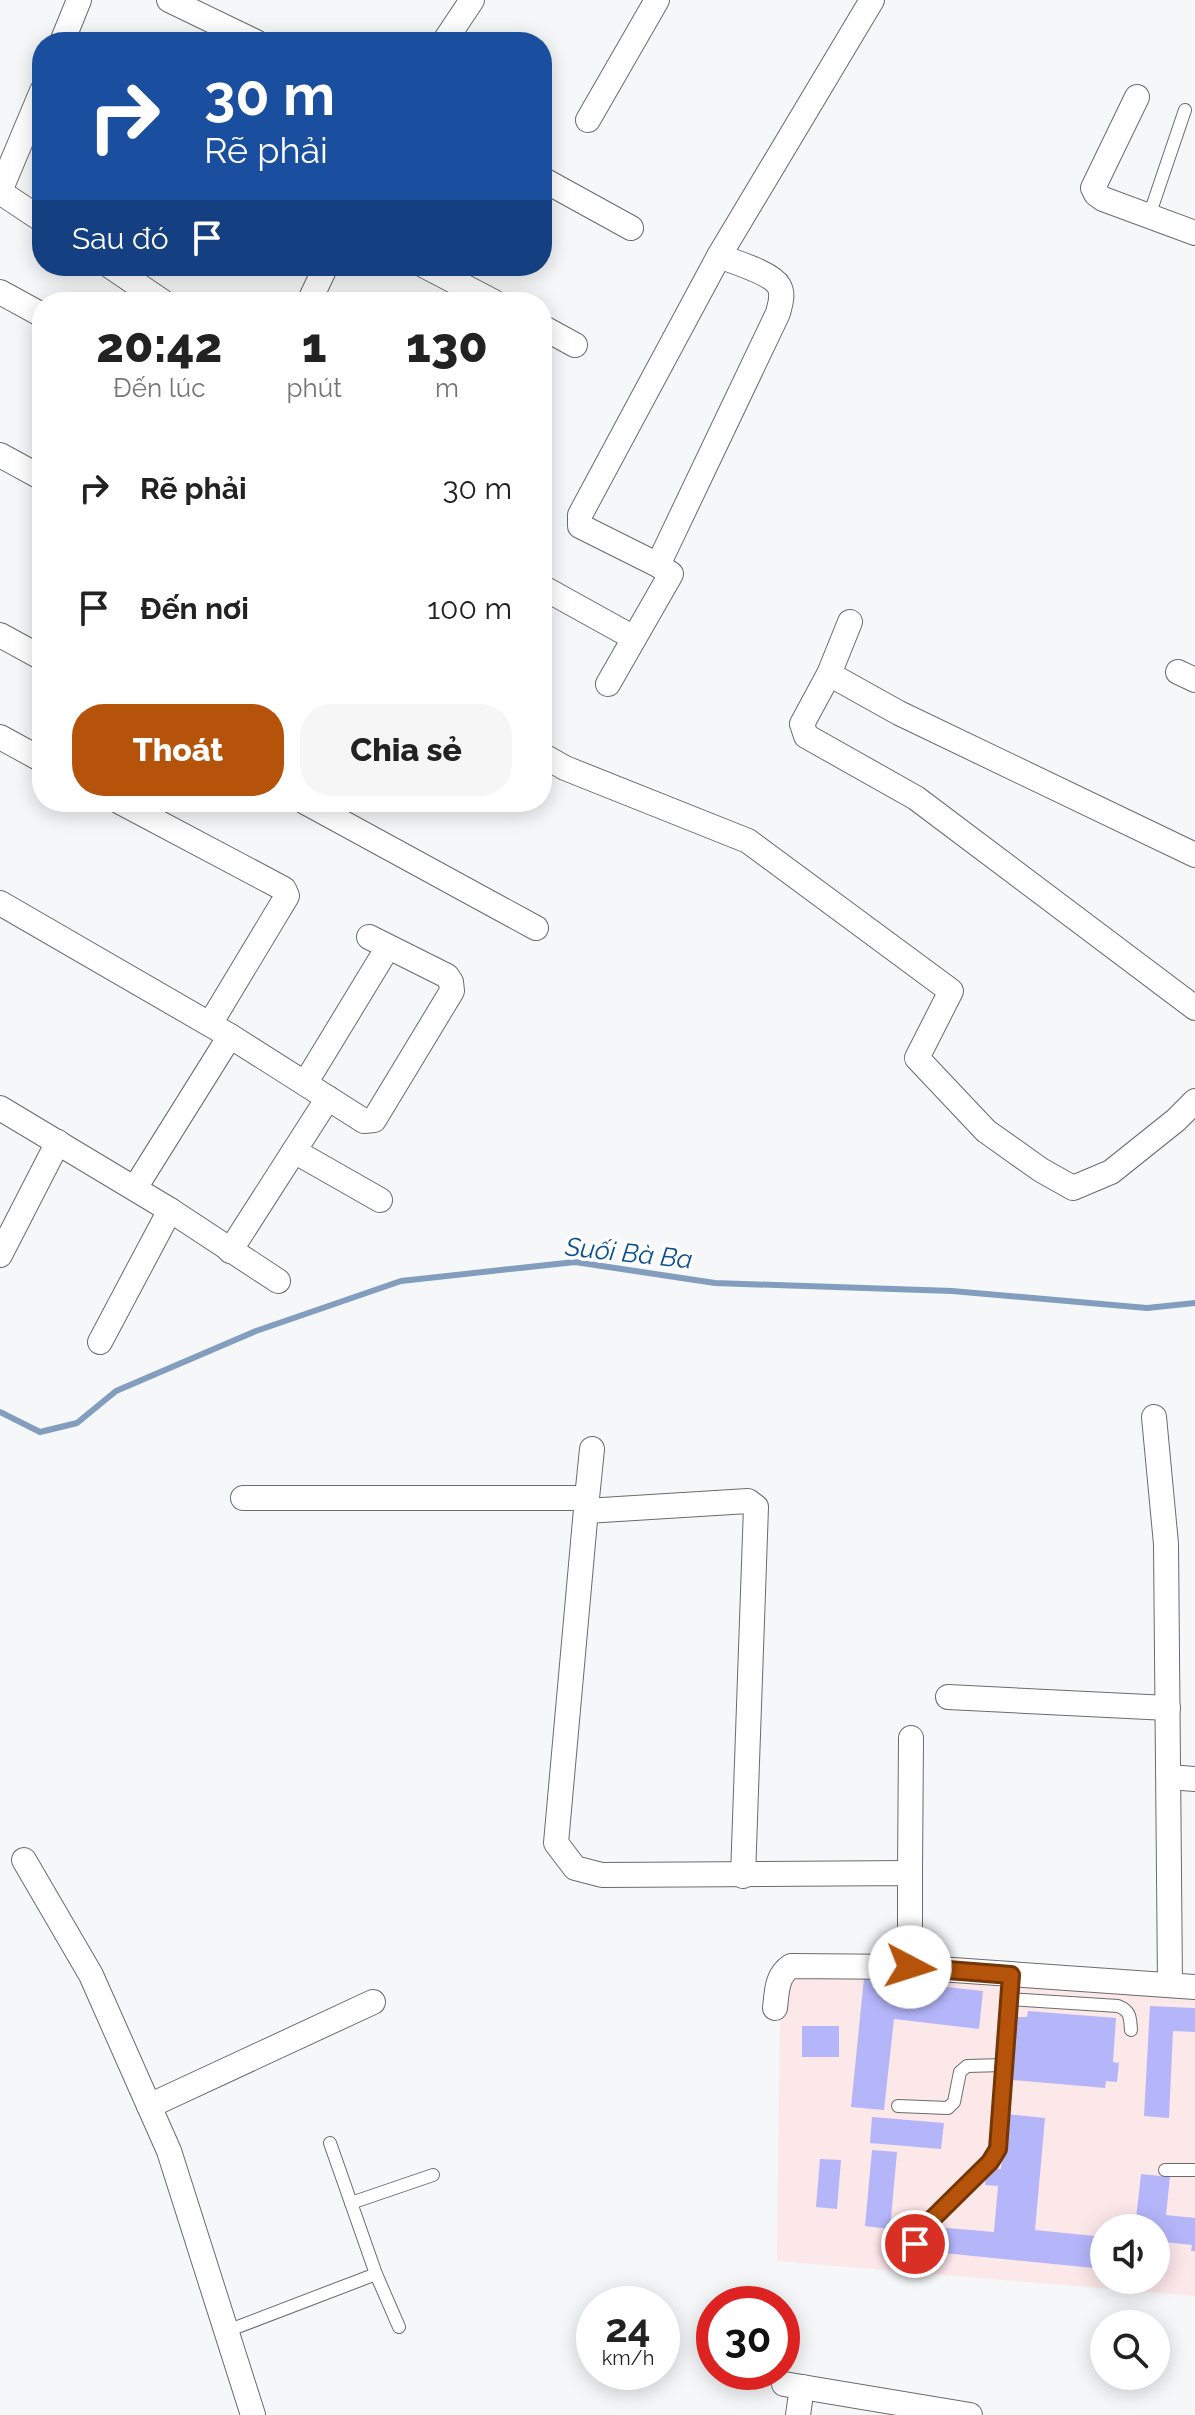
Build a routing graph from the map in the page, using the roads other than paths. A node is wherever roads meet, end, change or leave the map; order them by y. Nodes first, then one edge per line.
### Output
1 (79, 0) edge
2 (169, 0) edge
3 (472, 0) edge
4 (657, 0) edge
5 (872, 0) edge
6 (66, 32) edge
7 (235, 32) edge
8 (451, 32) edge
9 (1137, 97) dead end
10 (1185, 110) dead end
11 (32, 118) edge
12 (588, 120) dead end
13 (552, 185) edge
14 (0, 191) edge
15 (32, 213) edge
16 (1149, 216) junction
17 (631, 228) dead end
18 (1195, 233) edge
19 (719, 256) junction
20 (125, 276) edge
21 (444, 276) edge
22 (0, 292) edge
23 (148, 292) edge
24 (475, 292) edge
25 (32, 310) edge
26 (552, 332) edge
27 (575, 345) dead end
28 (0, 455) edge
29 (32, 473) edge
30 (658, 565) junction
31 (552, 593) edge
32 (850, 622) dead end
33 (0, 635) edge
34 (634, 638) junction
35 (32, 653) edge
36 (829, 674) junction
37 (608, 684) dead end
38 (0, 737) edge
39 (32, 755) edge
40 (552, 761) edge
41 (139, 812) edge
42 (323, 812) edge
43 (1195, 855) edge
44 (0, 903) edge
45 (536, 928) dead end
46 (1195, 1008) edge
47 (220, 1030) junction
48 (306, 1082) junction
49 (328, 1098) junction
50 (1195, 1101) edge
51 (0, 1108) edge
52 (58, 1142) junction
53 (294, 1151) junction
54 (135, 1188) junction
55 (380, 1200) dead end
56 (170, 1210) junction
57 (230, 1251) junction
58 (0, 1255) edge
59 (278, 1281) dead end
60 (100, 1342) dead end
61 (1154, 1417) dead end
62 (592, 1449) dead end
63 (243, 1498) dead end
64 (587, 1505) junction
65 (948, 1697) dead end
66 (1168, 1708) junction
67 (911, 1738) dead end
68 (1169, 1777) junction
69 (1195, 1779) edge
70 (24, 1860) dead end
71 (910, 1873) junction
72 (743, 1876) junction
73 (910, 1967) junction
74 (1170, 1985) junction
75 (1010, 1987) junction
76 (1195, 1987) edge
77 (373, 2002) dead end
78 (775, 2008) dead end
79 (1131, 2030) dead end
80 (1004, 2065) junction
81 (149, 2106) junction
82 (898, 2106) dead end
83 (330, 2143) dead end
84 (1165, 2170) dead end
85 (1195, 2170) edge
86 (433, 2175) dead end
87 (351, 2203) junction
88 (911, 2263) dead end
89 (376, 2274) junction
90 (399, 2327) dead end
91 (227, 2331) junction
92 (253, 2415) edge
93 (798, 2415) edge
94 (970, 2415) edge

1 - 6 street
2 - 7 street
3 - 8 street
4 - 12 street
5 - 19 street
9 - 16 street
10 - 16 lane
11 - 14 street
13 - 17 street
14 - 15 street
16 - 18 street
19 - 30 street
19 - 30 street
20 - 23 street
21 - 24 street
22 - 25 street
26 - 27 street
28 - 29 street
30 - 34 street
31 - 34 street
32 - 36 street
33 - 35 street
34 - 37 street
36 - 43 street
36 - 46 street
38 - 39 street
40 - 50 street
41 - 47 street
42 - 45 street
44 - 47 street
47 - 48 street
47 - 54 street
48 - 49 street
48 - 49 street
49 - 53 street
51 - 52 street
52 - 54 street
52 - 58 street
53 - 55 street
53 - 57 street
54 - 56 street
56 - 57 street
56 - 60 street
57 - 59 street
61 - 66 street
62 - 64 street
63 - 64 street
64 - 72 street
64 - 72 street
65 - 66 street
66 - 68 street
67 - 71 street
68 - 69 street
68 - 74 street
70 - 81 street
71 - 72 street
71 - 73 street
73 - 75 street
73 - 78 street
74 - 75 street
74 - 76 street
75 - 79 lane
75 - 80 lane
77 - 81 street
80 - 82 lane
80 - 88 lane
81 - 91 street
83 - 87 lane
84 - 85 lane
86 - 87 lane
87 - 89 lane
89 - 90 lane
89 - 91 lane
91 - 92 street
93 - 94 street

